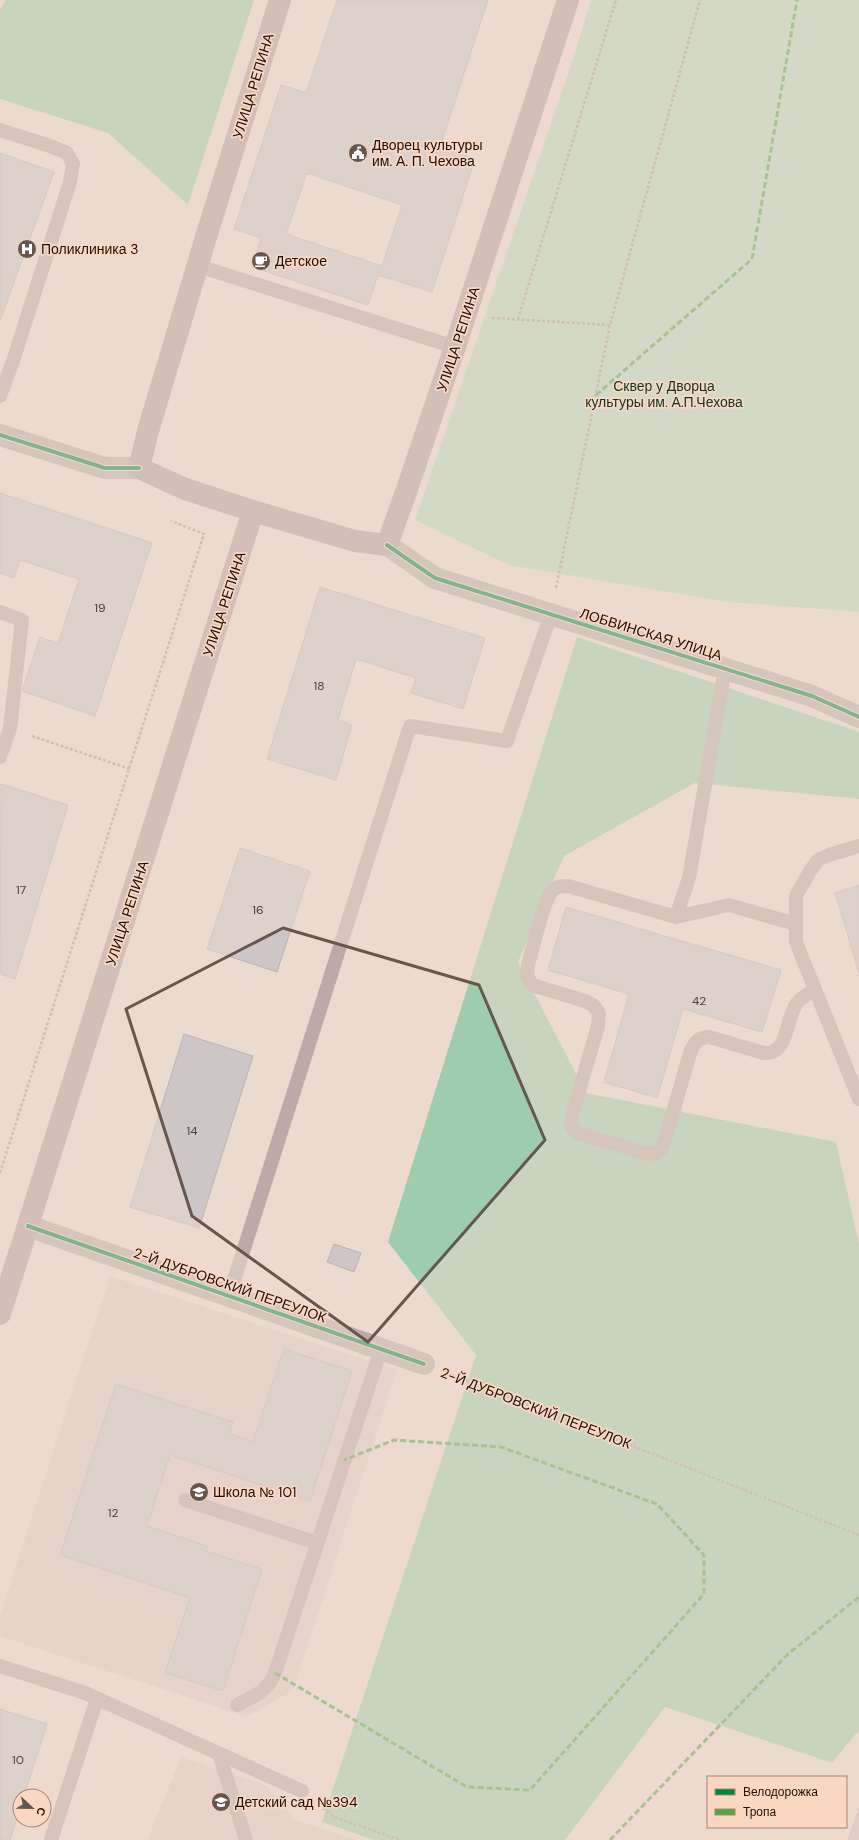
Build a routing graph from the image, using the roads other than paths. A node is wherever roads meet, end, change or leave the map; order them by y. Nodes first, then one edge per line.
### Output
1 (280, 0) edge
2 (568, 0) edge
3 (0, 130) edge
4 (198, 266) junction
5 (455, 347) junction
6 (7, 359) edge
7 (0, 396) edge
8 (0, 435) edge
9 (138, 468) junction
10 (253, 511) junction
11 (387, 545) junction
12 (0, 612) edge
13 (551, 614) junction
14 (725, 669) junction
15 (859, 717) edge
16 (0, 757) edge
17 (859, 846) edge
18 (676, 917) junction
19 (796, 924) junction
20 (815, 990) junction
21 (859, 1099) edge
22 (28, 1226) junction
23 (228, 1296) junction
24 (0, 1314) edge
25 (381, 1349) junction
26 (424, 1364) road end
27 (185, 1500) dead end
28 (317, 1543) junction
29 (0, 1666) edge
30 (97, 1699) junction
31 (237, 1705) dead end
32 (219, 1754) junction
33 (302, 1791) road end
34 (51, 1840) edge
35 (246, 1840) edge

1 - 4 main road, УЛИЦА РЕПИНА
2 - 5 main road, УЛИЦА РЕПИНА
3 - 6 lane
4 - 5 lane
4 - 9 main road, УЛИЦА РЕПИНА
5 - 11 main road, УЛИЦА РЕПИНА
6 - 7 lane
8 - 9 street
9 - 10 main road
10 - 11 main road
10 - 22 main road, УЛИЦА РЕПИНА
11 - 13 street, ЛОБВИНСКАЯ УЛИЦА
12 - 16 lane
13 - 14 street, ЛОБВИНСКАЯ УЛИЦА
13 - 23 lane
14 - 15 street, ЛОБВИНСКАЯ УЛИЦА
14 - 18 lane
17 - 19 lane
18 - 19 lane
18 - 20 lane
19 - 20 lane
20 - 21 lane
22 - 23 street, 2-Й ДУБРОВСКИЙ ПЕРЕУЛОК
22 - 24 main road, УЛИЦА РЕПИНА
23 - 25 street, 2-Й ДУБРОВСКИЙ ПЕРЕУЛОК
25 - 26 street, 2-Й ДУБРОВСКИЙ ПЕРЕУЛОК
25 - 28 lane
27 - 28 lane
28 - 31 lane
29 - 30 lane
30 - 32 lane
30 - 34 lane
32 - 33 lane
32 - 35 lane

